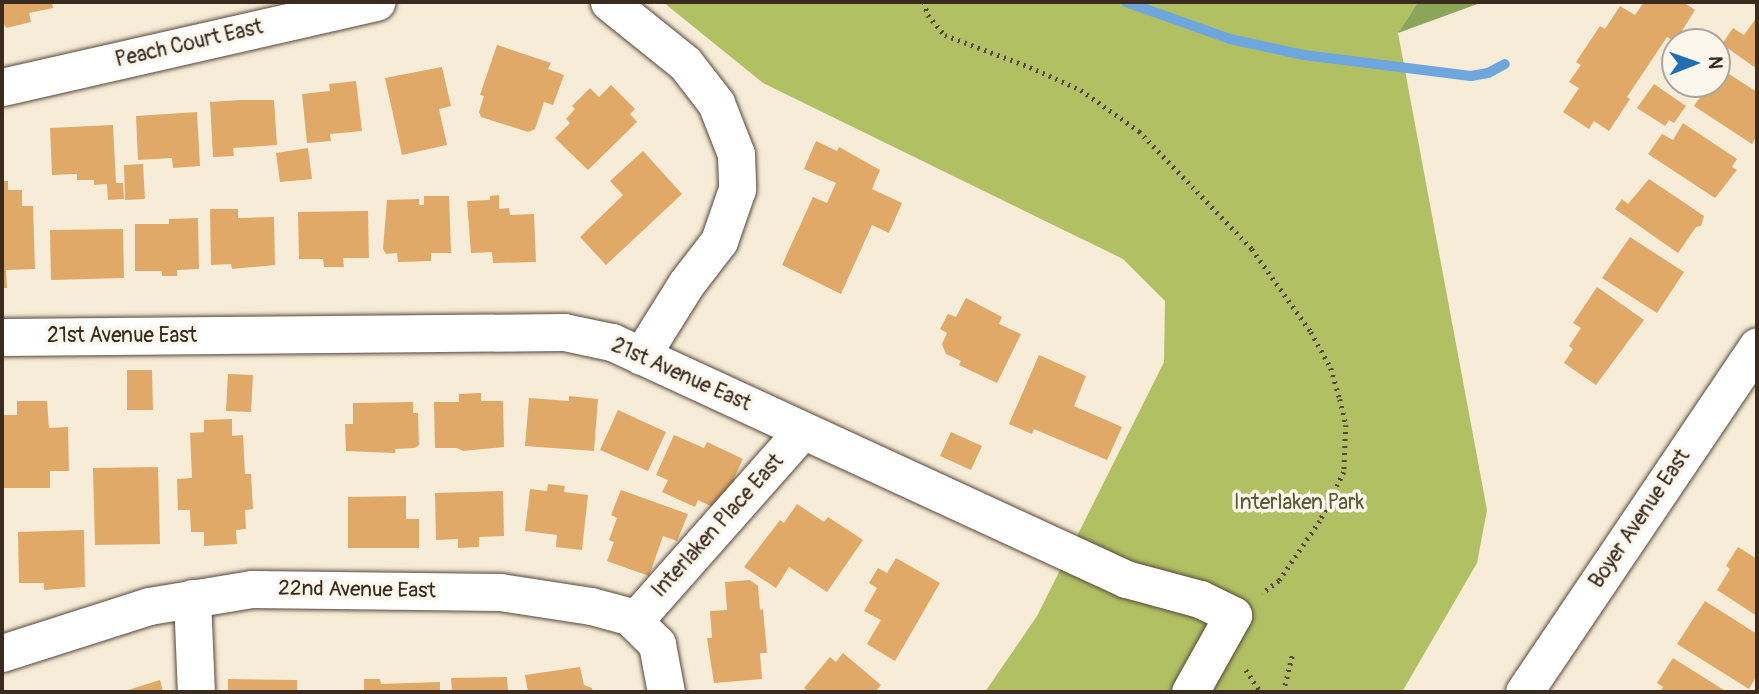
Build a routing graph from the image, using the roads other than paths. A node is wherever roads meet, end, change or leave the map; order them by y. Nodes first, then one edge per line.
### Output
1 (376, 2) edge
2 (609, 2) edge
3 (2, 87) edge
4 (2, 337) edge
5 (1757, 346) edge
6 (641, 356) junction
7 (802, 431) junction
8 (192, 598) junction
9 (634, 621) junction
10 (2, 653) edge
11 (196, 692) edge
12 (666, 692) edge
13 (1190, 692) edge
14 (1524, 692) edge

1 - 3 street, Peach Court East
2 - 6 street
4 - 6 street, 21st Avenue East
5 - 14 street, Boyer Avenue East
6 - 7 street, 21st Avenue East
7 - 9 street, Interlaken Place East
7 - 13 street, 21st Avenue East
8 - 9 street, 22nd Avenue East
8 - 10 street, 22nd Avenue East
8 - 11 street
9 - 12 street, 22nd Avenue East

